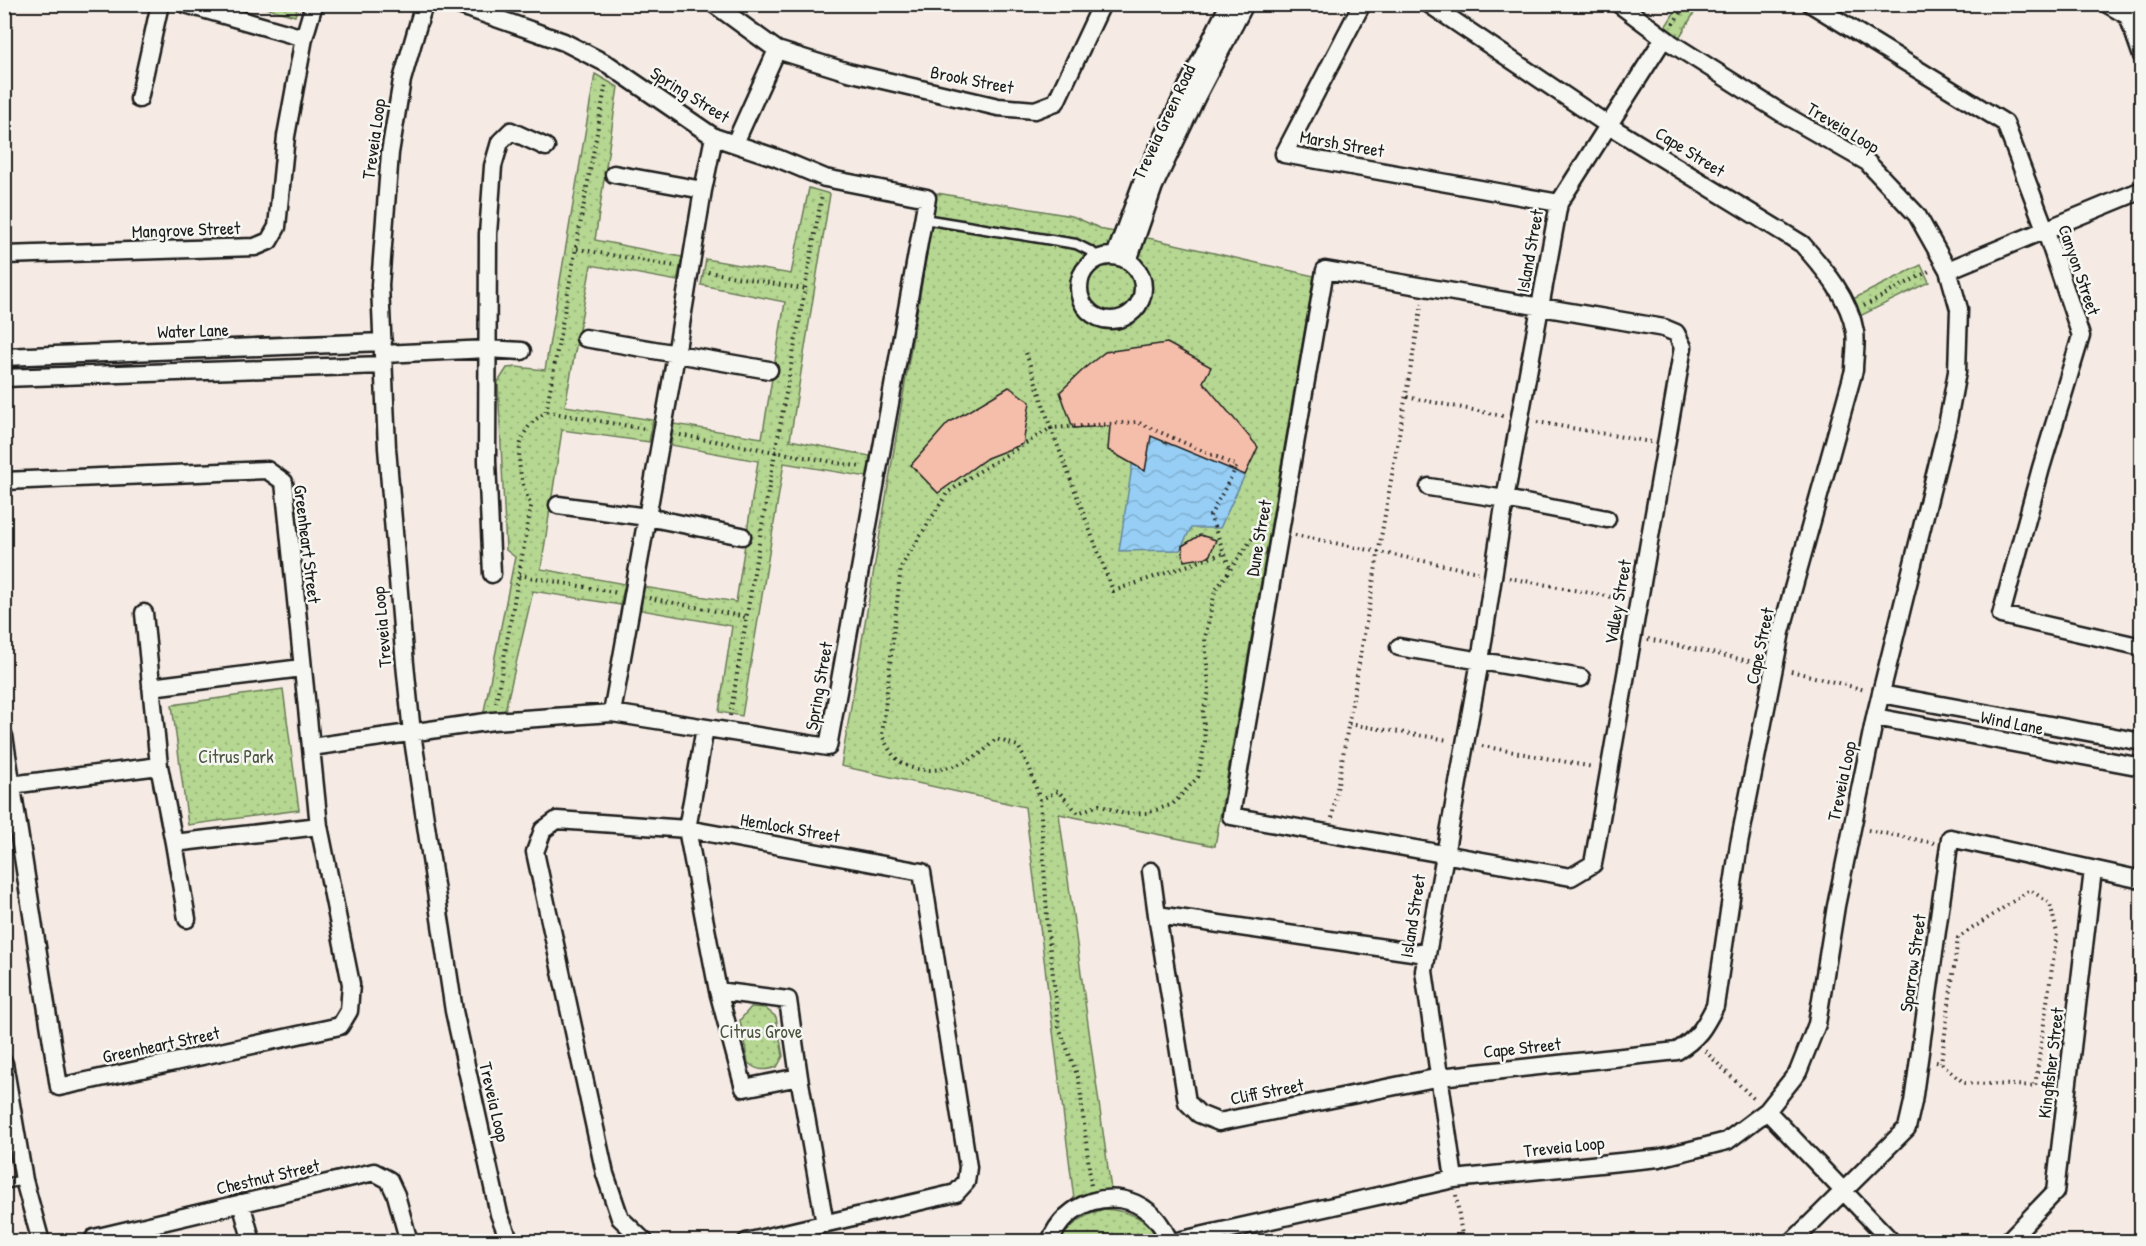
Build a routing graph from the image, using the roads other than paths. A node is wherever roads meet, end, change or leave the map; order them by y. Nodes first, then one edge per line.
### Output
1 (160, 4) edge
2 (185, 4) edge
3 (314, 4) edge
4 (424, 4) edge
5 (456, 4) edge
6 (714, 4) edge
7 (1102, 4) edge
8 (1229, 4) edge
9 (1245, 4) edge
10 (1362, 4) edge
11 (1429, 4) edge
12 (1619, 4) edge
13 (1811, 4) edge
14 (2107, 4) edge
15 (304, 38) junction
16 (1664, 38) junction
17 (777, 50) junction
18 (2142, 56) edge
19 (139, 99) dead end
20 (1608, 124) junction
21 (714, 137) junction
22 (735, 143) junction
23 (546, 147) dead end
24 (614, 174) dead end
25 (703, 190) junction
26 (2142, 190) edge
27 (1559, 203) junction
28 (924, 219) junction
29 (2045, 229) junction
30 (4, 255) edge
31 (1114, 259) junction
32 (1946, 266) junction
33 (1540, 308) junction
34 (585, 338) dead end
35 (488, 349) junction
36 (522, 351) dead end
37 (382, 354) junction
38 (676, 355) junction
39 (4, 357) edge
40 (769, 370) dead end
41 (4, 378) edge
42 (4, 481) edge
43 (1429, 487) dead end
44 (1505, 499) junction
45 (558, 505) dead end
46 (647, 517) junction
47 (1607, 519) dead end
48 (742, 536) dead end
49 (492, 574) dead end
50 (144, 613) dead end
51 (1399, 647) dead end
52 (2142, 647) edge
53 (1480, 661) junction
54 (302, 668) junction
55 (1581, 678) dead end
56 (151, 687) junction
57 (1881, 694) junction
58 (612, 713) junction
59 (1875, 717) junction
60 (705, 728) junction
61 (412, 733) junction
62 (4, 736) edge
63 (2142, 742) edge
64 (311, 747) junction
65 (159, 766) junction
66 (2142, 767) edge
67 (11, 785) junction
68 (319, 826) junction
69 (687, 829) junction
70 (174, 843) junction
71 (1443, 855) junction
72 (2093, 870) junction
73 (1151, 871) dead end
74 (2142, 880) edge
75 (1157, 915) junction
76 (187, 919) dead end
77 (1426, 954) junction
78 (718, 991) junction
79 (4, 1063) edge
80 (799, 1077) junction
81 (1440, 1077) junction
82 (1767, 1112) junction
83 (1454, 1179) junction
84 (24, 1180) junction
85 (4, 1184) edge
86 (1843, 1191) junction
87 (241, 1203) junction
88 (825, 1224) junction
89 (40, 1242) edge
90 (95, 1242) edge
91 (252, 1242) edge
92 (409, 1242) edge
93 (510, 1242) edge
94 (645, 1242) edge
95 (746, 1242) edge
96 (1050, 1242) edge
97 (1172, 1242) edge
98 (1792, 1242) edge
99 (1892, 1242) edge
100 (2007, 1242) edge

1 - 19 street
2 - 15 street
3 - 15 street, Mangrove Street
4 - 37 street, Treveia Loop
5 - 21 street, Spring Street
6 - 17 street, Brook Street
7 - 17 street, Brook Street
8 - 31 street, Treveia Green Road
9 - 31 street, Treveia Green Road
10 - 27 street, Marsh Street
11 - 20 street
12 - 16 street, Treveia Loop
13 - 29 street, Canyon Street
14 - 18 street
15 - 30 street, Mangrove Street
16 - 20 street, Island Street
16 - 32 street, Treveia Loop
17 - 22 street
20 - 27 street, Island Street
20 - 81 street, Cape Street
21 - 22 street, Spring Street
21 - 25 street
22 - 28 street, Spring Street
23 - 35 street
24 - 25 street
25 - 38 street
26 - 29 street
27 - 33 street, Island Street
28 - 31 lane
28 - 60 street, Spring Street
29 - 32 street
29 - 52 street, Canyon Street
32 - 57 street, Treveia Loop
33 - 44 street, Island Street
33 - 71 street, Valley Street
33 - 71 street, Dune Street
34 - 38 street
35 - 36 street
35 - 37 street
35 - 49 street
37 - 39 street, Water Lane
37 - 41 street
37 - 61 street, Treveia Loop
38 - 40 street
38 - 46 street
42 - 54 street, Greenheart Street
43 - 44 street
44 - 47 street
44 - 53 street, Island Street
45 - 46 street
46 - 48 street
46 - 58 street
50 - 56 street
51 - 53 street
53 - 55 street
53 - 71 street, Island Street
54 - 56 street
54 - 64 street, Greenheart Street
56 - 65 street
57 - 59 street, Treveia Loop
57 - 63 street, Wind Lane
58 - 60 street, Spring Street
58 - 61 street, Spring Street
59 - 66 street, Wind Lane
59 - 82 street, Treveia Loop
60 - 69 street
61 - 64 street
61 - 93 street, Treveia Loop
62 - 67 street, Greenheart Street
64 - 68 street, Greenheart Street
65 - 67 street
65 - 70 street
67 - 68 street, Greenheart Street
68 - 70 street
69 - 78 street
69 - 88 street, Hemlock Street
69 - 94 street, Hemlock Street
70 - 76 street
71 - 77 street, Island Street
72 - 74 street
72 - 86 street, Sparrow Street
72 - 100 street, Kingfisher Street
73 - 75 street, Cliff Street
75 - 77 street
75 - 81 street, Cliff Street
77 - 81 street, Island Street
78 - 80 street
78 - 80 street
79 - 84 street
80 - 88 street
81 - 83 street, Island Street
82 - 83 street, Treveia Loop
82 - 86 street
83 - 97 street, Treveia Loop
84 - 85 lane
84 - 89 street
86 - 98 street, Sparrow Street
86 - 99 street
87 - 90 street, Chestnut Street
87 - 91 street
87 - 92 street, Chestnut Street
88 - 95 street, Hemlock Street
96 - 97 street

